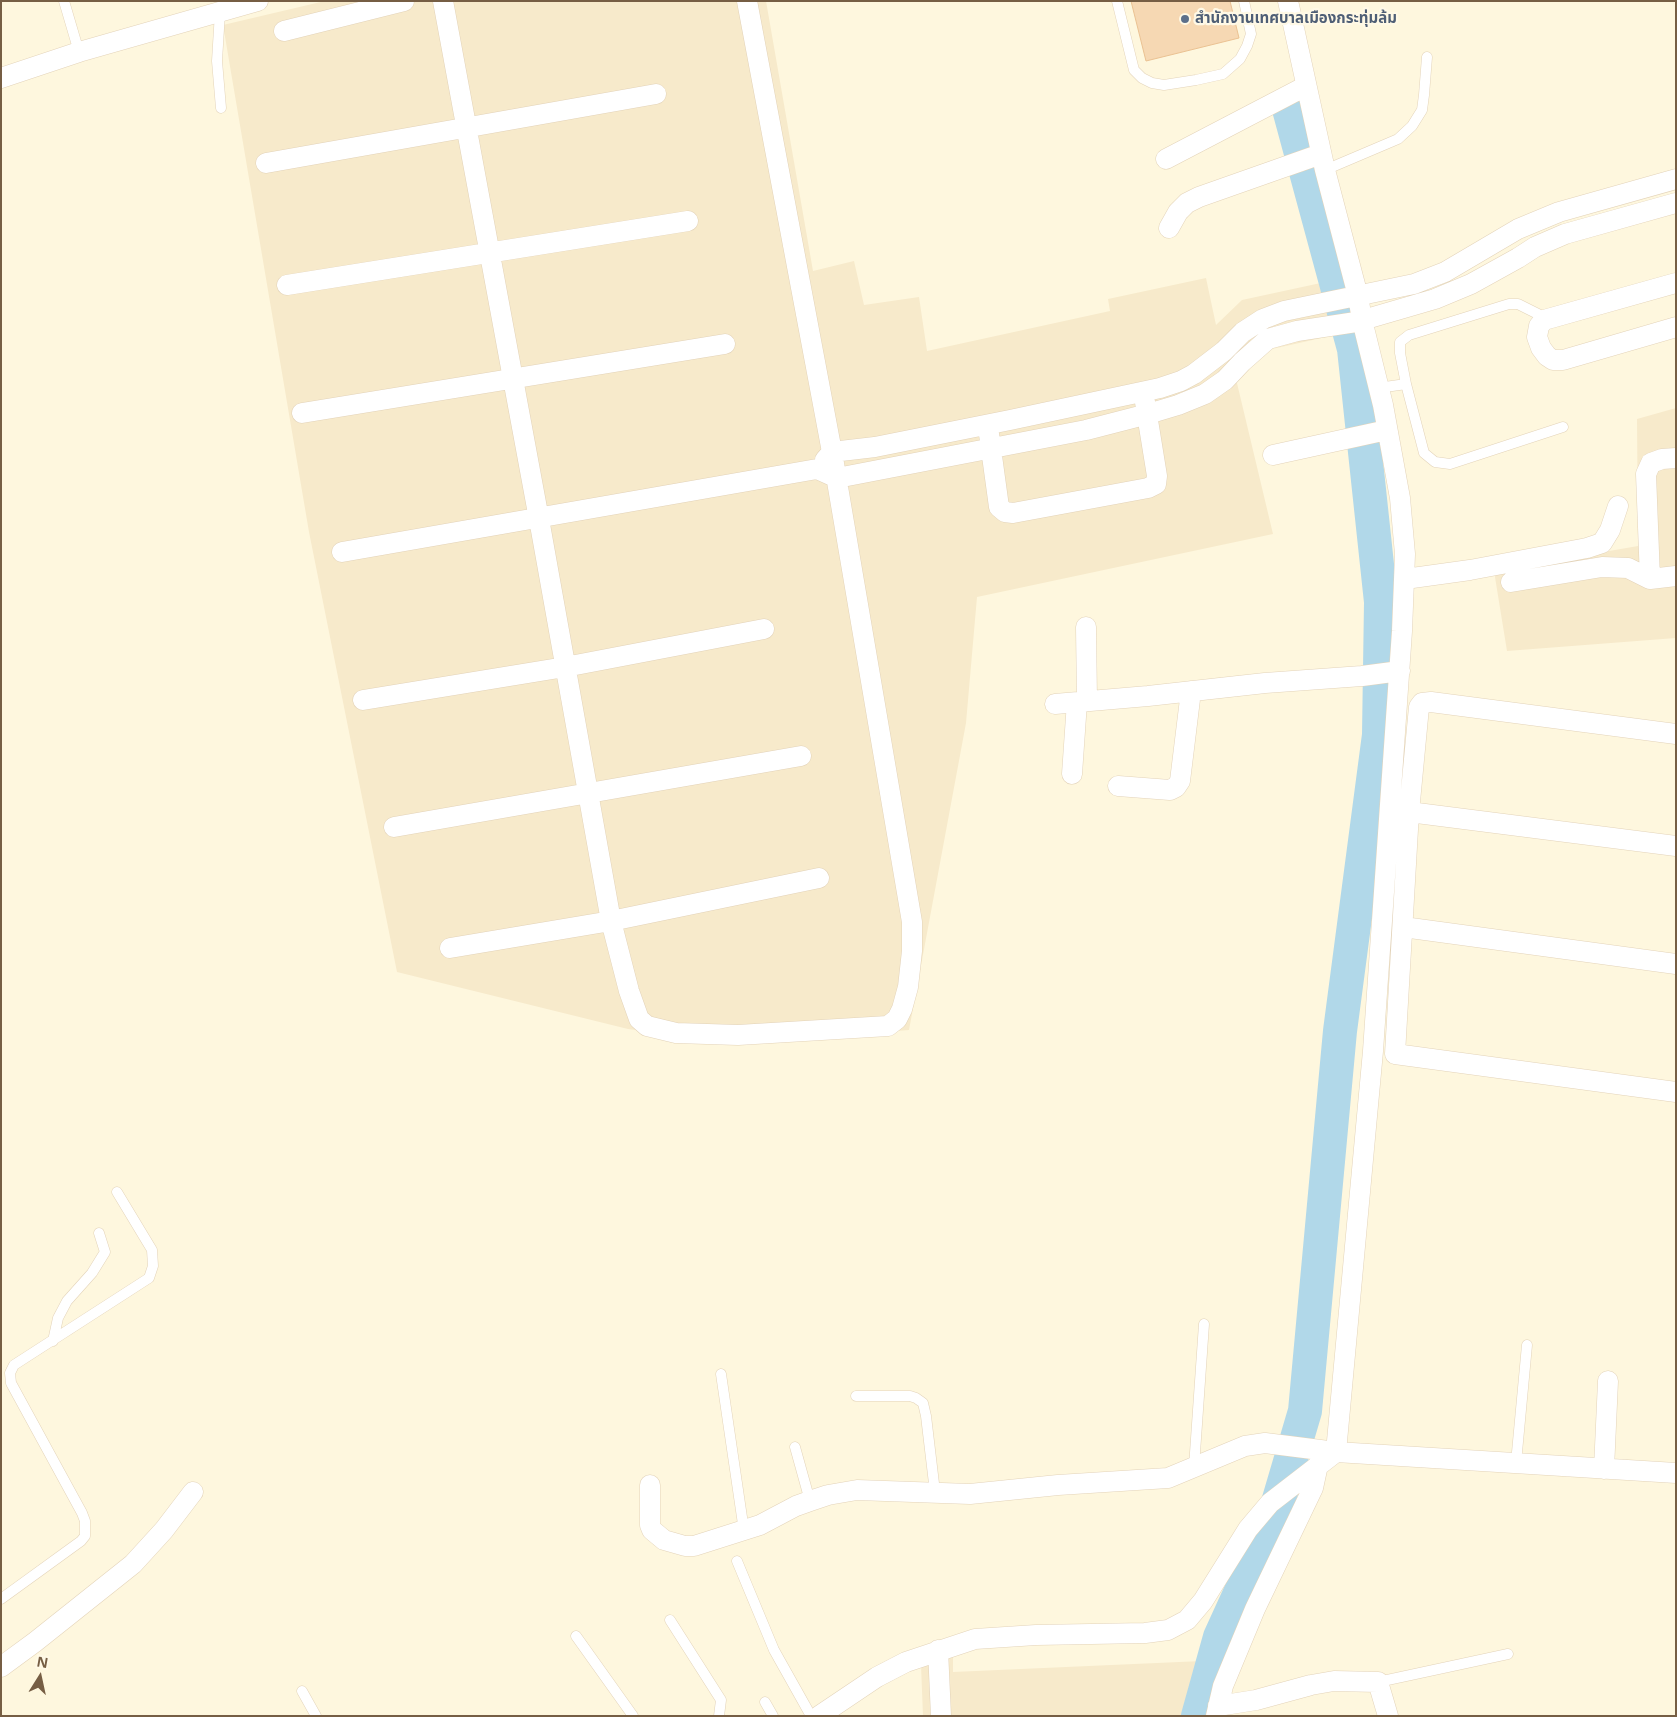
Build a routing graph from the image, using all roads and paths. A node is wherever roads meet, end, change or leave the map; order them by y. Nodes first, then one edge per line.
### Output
1 (64, 1) edge
2 (258, 1) edge
3 (404, 1) edge
4 (443, 1) edge
5 (747, 1) edge
6 (1117, 1) edge
7 (1244, 1) edge
8 (1288, 1) edge
9 (220, 12) junction
10 (284, 31) dead end
11 (79, 52) junction
12 (1427, 57) dead end
13 (1, 78) edge
14 (1306, 86) junction
15 (656, 94) dead end
16 (221, 108) dead end
17 (466, 127) junction
18 (1166, 159) dead end
19 (1311, 162) junction
20 (266, 163) dead end
21 (1676, 179) edge
22 (1676, 202) edge
23 (688, 221) dead end
24 (1169, 228) dead end
25 (489, 252) junction
26 (1676, 283) edge
27 (288, 285) dead end
28 (1354, 296) junction
29 (1548, 319) junction
30 (1359, 321) junction
31 (1676, 327) edge
32 (726, 344) dead end
33 (513, 379) junction
34 (1406, 384) junction
35 (1378, 388) junction
36 (1142, 392) junction
37 (302, 413) dead end
38 (1148, 414) junction
39 (988, 425) junction
40 (1563, 427) dead end
41 (1370, 434) junction
42 (991, 447) junction
43 (832, 452) junction
44 (1274, 455) dead end
45 (1676, 458) edge
46 (817, 469) junction
47 (837, 478) junction
48 (1618, 506) dead end
49 (539, 519) junction
50 (342, 552) dead end
51 (1676, 576) edge
52 (1404, 579) junction
53 (1650, 579) junction
54 (1511, 582) dead end
55 (1086, 626) dead end
56 (764, 629) dead end
57 (565, 667) junction
58 (1395, 671) junction
59 (1191, 691) junction
60 (363, 700) dead end
61 (1082, 701) junction
62 (1055, 704) dead end
63 (1676, 734) edge
64 (801, 756) dead end
65 (1072, 774) dead end
66 (1118, 786) dead end
67 (588, 793) junction
68 (1409, 812) junction
69 (394, 827) dead end
70 (1676, 846) edge
71 (819, 878) dead end
72 (611, 921) junction
73 (1402, 927) junction
74 (450, 948) dead end
75 (1676, 964) edge
76 (1676, 1092) edge
77 (117, 1192) dead end
78 (99, 1233) dead end
79 (1204, 1324) dead end
80 (52, 1341) junction
81 (1527, 1345) dead end
82 (721, 1374) dead end
83 (1608, 1381) dead end
84 (856, 1396) dead end
85 (795, 1447) dead end
86 (1336, 1452) junction
87 (1312, 1463) junction
88 (1516, 1463) junction
89 (1194, 1467) junction
90 (1604, 1469) junction
91 (1676, 1473) edge
92 (650, 1485) dead end
93 (193, 1492) dead end
94 (935, 1492) junction
95 (810, 1501) junction
96 (744, 1531) junction
97 (737, 1561) dead end
98 (1, 1599) edge
99 (670, 1620) dead end
100 (576, 1636) dead end
101 (938, 1650) junction
102 (1508, 1654) dead end
103 (1, 1667) edge
104 (1378, 1682) junction
105 (302, 1691) dead end
106 (765, 1702) dead end
107 (1217, 1711) edge
108 (316, 1716) edge
109 (633, 1716) edge
110 (720, 1716) edge
111 (773, 1716) edge
112 (811, 1716) edge
113 (818, 1716) edge
114 (941, 1716) edge
115 (1388, 1716) edge

1 - 11 lane
2 - 9 street
3 - 10 street
4 - 17 street
5 - 43 street
6 - 7 lane
8 - 14 street
9 - 11 street
9 - 16 lane
11 - 13 street
12 - 19 lane
14 - 18 street
14 - 19 street
15 - 17 street
17 - 20 street
17 - 25 street
19 - 24 street
19 - 28 street
21 - 28 street
22 - 30 street
23 - 25 street
25 - 27 street
25 - 33 street
26 - 29 street
28 - 30 street
28 - 36 street
29 - 31 street
29 - 34 lane
30 - 35 street
30 - 38 street
32 - 33 street
33 - 37 street
33 - 49 street
34 - 35 lane
34 - 40 lane
35 - 41 street
36 - 38 street
36 - 39 street
38 - 42 street
38 - 42 street
39 - 42 street
39 - 43 street
41 - 44 street
41 - 52 street
42 - 47 street
43 - 46 street
43 - 47 street
45 - 53 street
46 - 47 street
46 - 49 street
47 - 72 street
48 - 52 street
49 - 50 street
49 - 57 street
51 - 53 street
52 - 58 street
53 - 54 street
55 - 61 street
56 - 57 street
57 - 60 street
57 - 67 street
58 - 59 street
58 - 86 street
59 - 61 street
59 - 66 street
61 - 62 street
61 - 65 street
63 - 68 street
64 - 67 street
67 - 69 street
67 - 72 street
68 - 70 street
68 - 73 street
71 - 72 street
72 - 74 street
73 - 75 street
73 - 76 street
77 - 80 lane
78 - 80 lane
79 - 89 lane
80 - 98 lane
81 - 88 lane
82 - 96 lane
83 - 90 street
84 - 94 lane
85 - 95 lane
86 - 87 street
86 - 88 street
87 - 89 street
87 - 101 street
87 - 107 street
88 - 90 street
89 - 94 street
90 - 91 street
92 - 96 street
93 - 103 street
94 - 95 street
95 - 96 street
97 - 112 lane
99 - 110 lane
100 - 109 lane
101 - 113 street
101 - 114 street
102 - 104 lane
104 - 107 street
104 - 115 street
105 - 108 lane
106 - 111 lane

